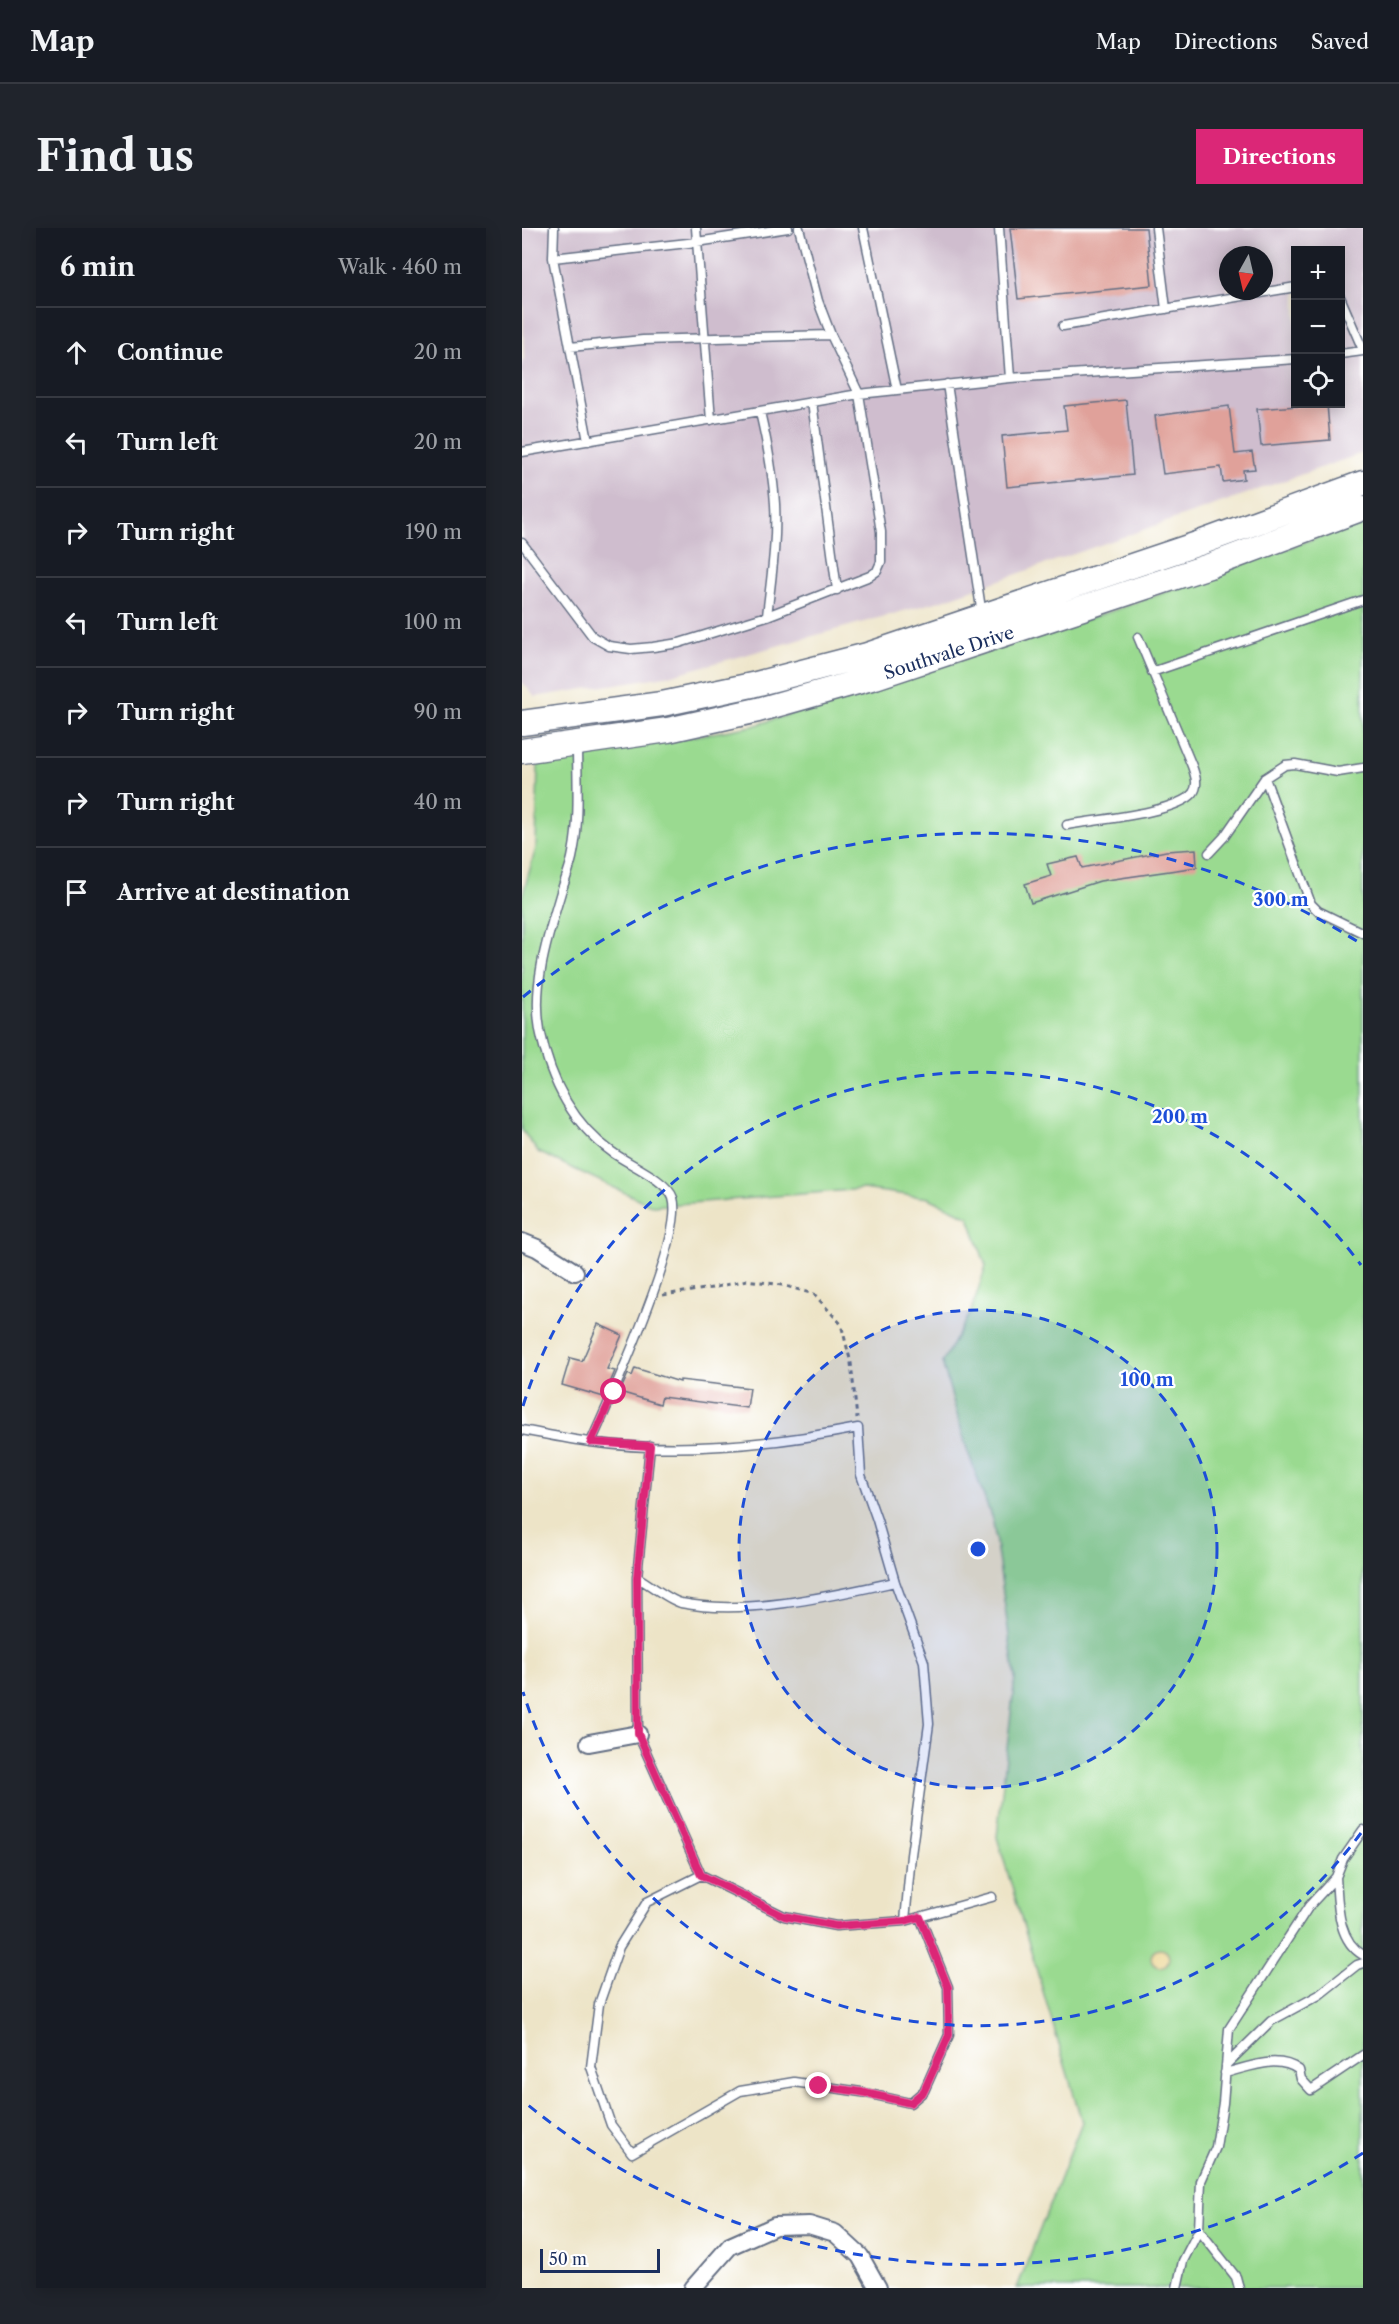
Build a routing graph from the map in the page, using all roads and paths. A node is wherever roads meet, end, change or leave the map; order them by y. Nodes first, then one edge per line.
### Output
1 (554, 228) edge
2 (696, 228) edge
3 (789, 228) edge
4 (799, 228) edge
5 (863, 228) edge
6 (999, 228) edge
7 (1156, 228) edge
8 (697, 242) junction
9 (553, 258) junction
10 (1291, 288) edge
11 (1342, 300) edge
12 (1166, 309) junction
13 (1063, 326) dead end
14 (831, 335) junction
15 (705, 339) junction
16 (570, 347) junction
17 (1363, 350) edge
18 (1345, 353) edge
19 (1291, 359) edge
20 (1010, 378) junction
21 (947, 384) junction
22 (897, 390) junction
23 (859, 394) junction
24 (812, 402) junction
25 (760, 412) junction
26 (711, 420) junction
27 (588, 441) junction
28 (522, 452) edge
29 (1363, 483) edge
30 (1363, 508) edge
31 (522, 543) edge
32 (837, 590) junction
33 (1363, 600) edge
34 (767, 616) junction
35 (986, 629) junction
36 (1138, 637) dead end
37 (1152, 672) junction
38 (522, 723) edge
39 (577, 744) junction
40 (522, 751) edge
41 (1363, 768) edge
42 (1265, 778) junction
43 (1067, 825) dead end
44 (1209, 853) dead end
45 (1363, 933) edge
46 (522, 1242) edge
47 (575, 1272) dead end
48 (652, 1295) junction
49 (858, 1428) junction
50 (522, 1430) edge
51 (591, 1442) junction
52 (650, 1446) junction
53 (637, 1577) junction
54 (895, 1582) junction
55 (638, 1734) junction
56 (589, 1743) dead end
57 (1363, 1830) edge
58 (701, 1875) junction
59 (1336, 1876) junction
60 (992, 1897) dead end
61 (920, 1917) junction
62 (905, 1921) junction
63 (1363, 1956) edge
64 (1363, 1963) edge
65 (1363, 2055) edge
66 (1226, 2069) junction
67 (1199, 2230) junction
68 (696, 2286) edge
69 (878, 2288) edge
70 (1177, 2288) edge
71 (1239, 2288) edge

1 - 9 lane
2 - 8 lane
3 - 8 lane
4 - 14 lane
5 - 22 lane
6 - 20 lane
7 - 12 lane
8 - 9 lane
8 - 15 lane
9 - 16 lane
10 - 12 lane
11 - 17 lane
12 - 13 lane
14 - 15 lane
14 - 23 lane
15 - 16 lane
15 - 26 lane
16 - 27 lane
17 - 18 lane
19 - 20 lane
20 - 21 lane
21 - 22 lane
21 - 35 lane
22 - 23 lane
23 - 24 lane
23 - 32 lane
24 - 25 lane
24 - 32 lane
25 - 26 lane
25 - 34 lane
26 - 27 lane
27 - 28 lane
29 - 35 street, Southvale Drive
30 - 35 street, Southvale Drive
31 - 34 lane
32 - 34 lane
33 - 37 lane
35 - 38 street, Southvale Drive
35 - 39 street, Southvale Drive
36 - 37 lane
37 - 43 lane
39 - 40 street, Southvale Drive
39 - 48 lane
41 - 42 lane
42 - 44 lane
42 - 45 lane
46 - 47 street
48 - 49 path
48 - 51 lane
49 - 52 lane
49 - 54 lane
50 - 51 lane
51 - 52 lane
52 - 53 lane
53 - 54 lane
53 - 55 lane
54 - 62 lane
55 - 56 street
55 - 58 lane
57 - 59 lane
58 - 61 lane
58 - 62 lane
59 - 63 lane
59 - 66 lane
60 - 61 lane
61 - 62 lane
64 - 66 lane
65 - 66 lane
66 - 67 lane
67 - 70 lane
67 - 71 lane
68 - 69 street

